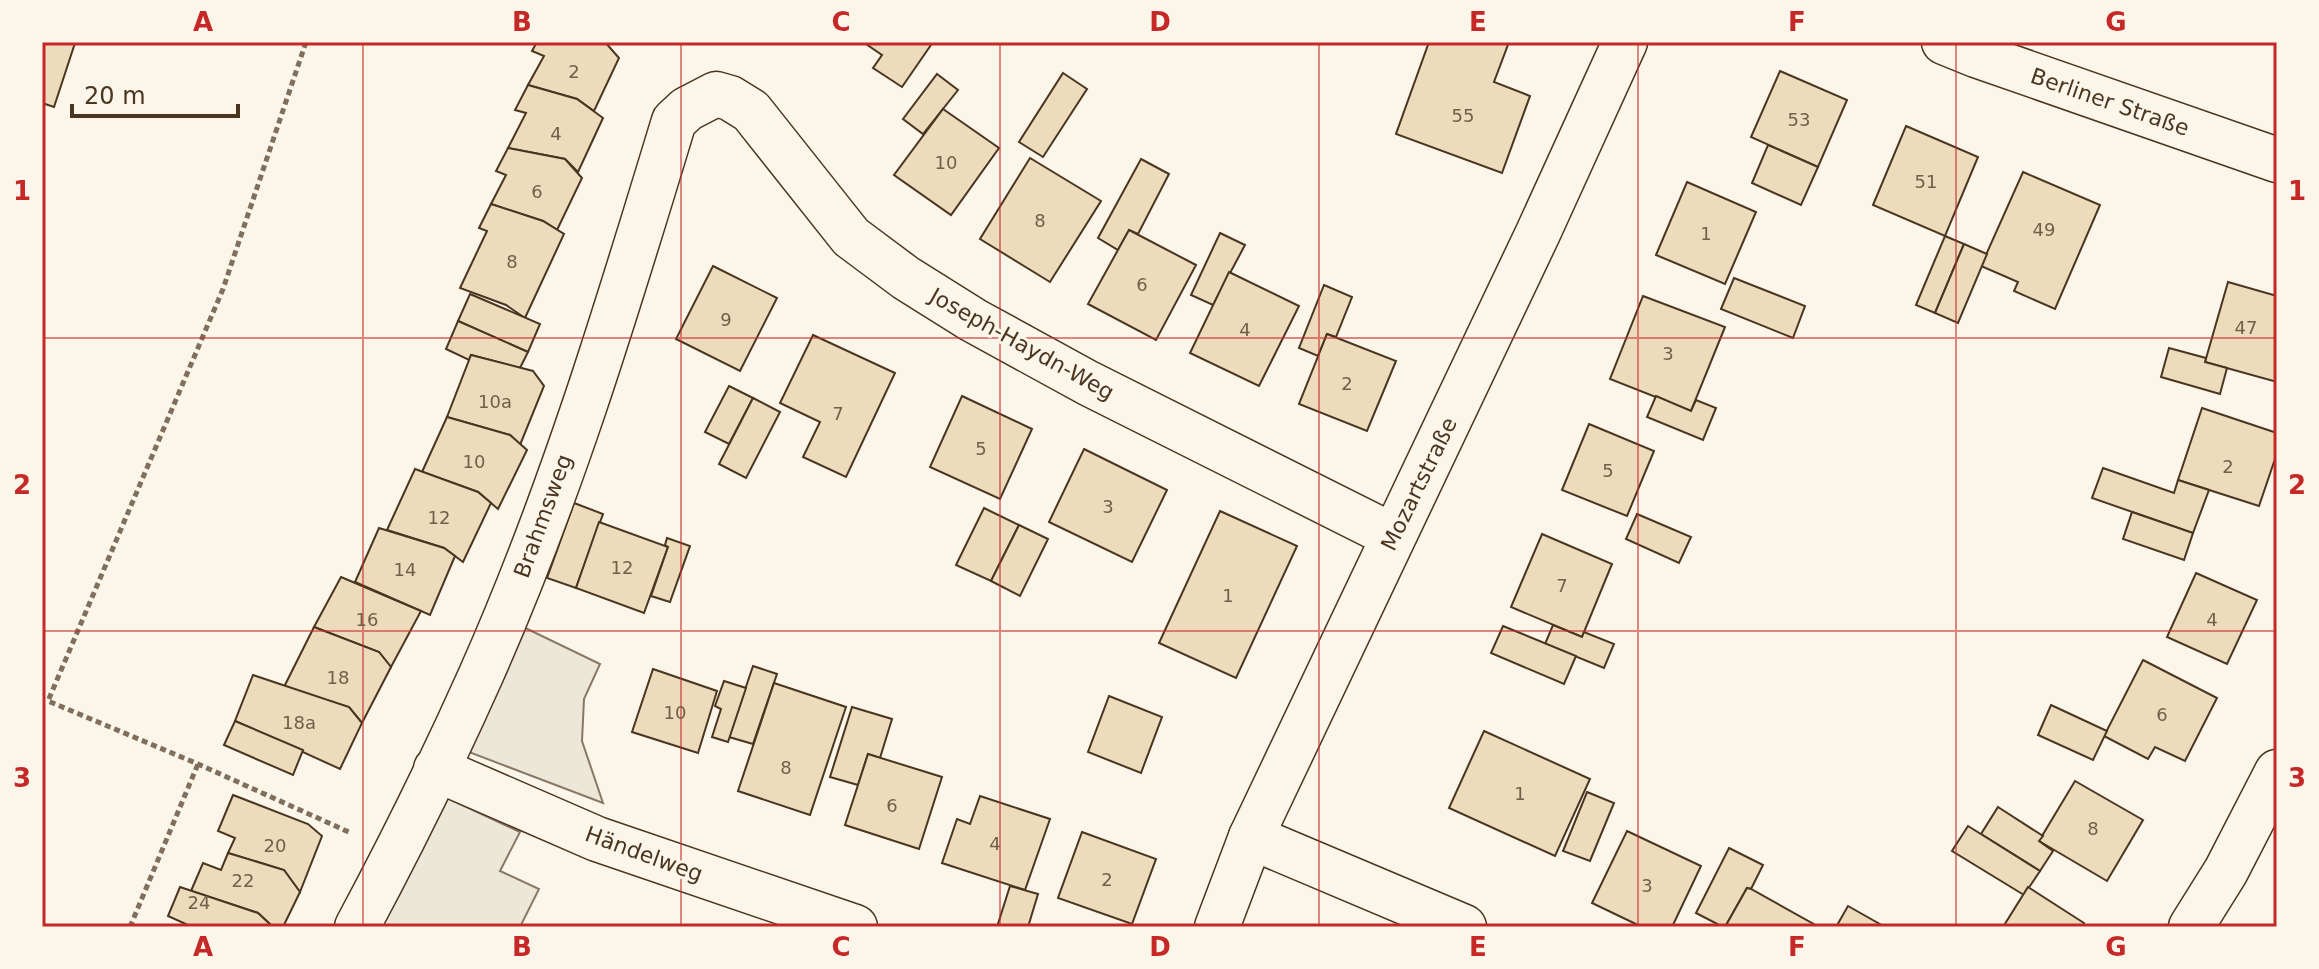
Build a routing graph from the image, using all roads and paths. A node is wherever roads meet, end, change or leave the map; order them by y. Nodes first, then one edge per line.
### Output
1 (306, 42) edge
2 (1625, 42) edge
3 (1944, 42) edge
4 (702, 100) joint
5 (2277, 160) edge
6 (1393, 536) junction
7 (198, 764) junction
8 (436, 769) junction
9 (2277, 772) edge
10 (1251, 837) junction
11 (396, 854) junction
12 (130, 927) edge
13 (357, 927) edge
14 (855, 927) edge
15 (1217, 927) edge
16 (1464, 927) edge
17 (2191, 927) edge

1 - 7 path
2 - 6 street, Mozartstraße
3 - 5 street, Berliner Straße
4 - 6 street, Joseph-Haydn-Weg
4 - 8 street, Brahmsweg
6 - 10 street, Mozartstraße
7 - 11 path
7 - 12 path
8 - 11 street, Brahmsweg
8 - 14 street, Händelweg
9 - 17 street
10 - 15 street, Mozartstraße
10 - 16 street
11 - 13 street, Brahmsweg

